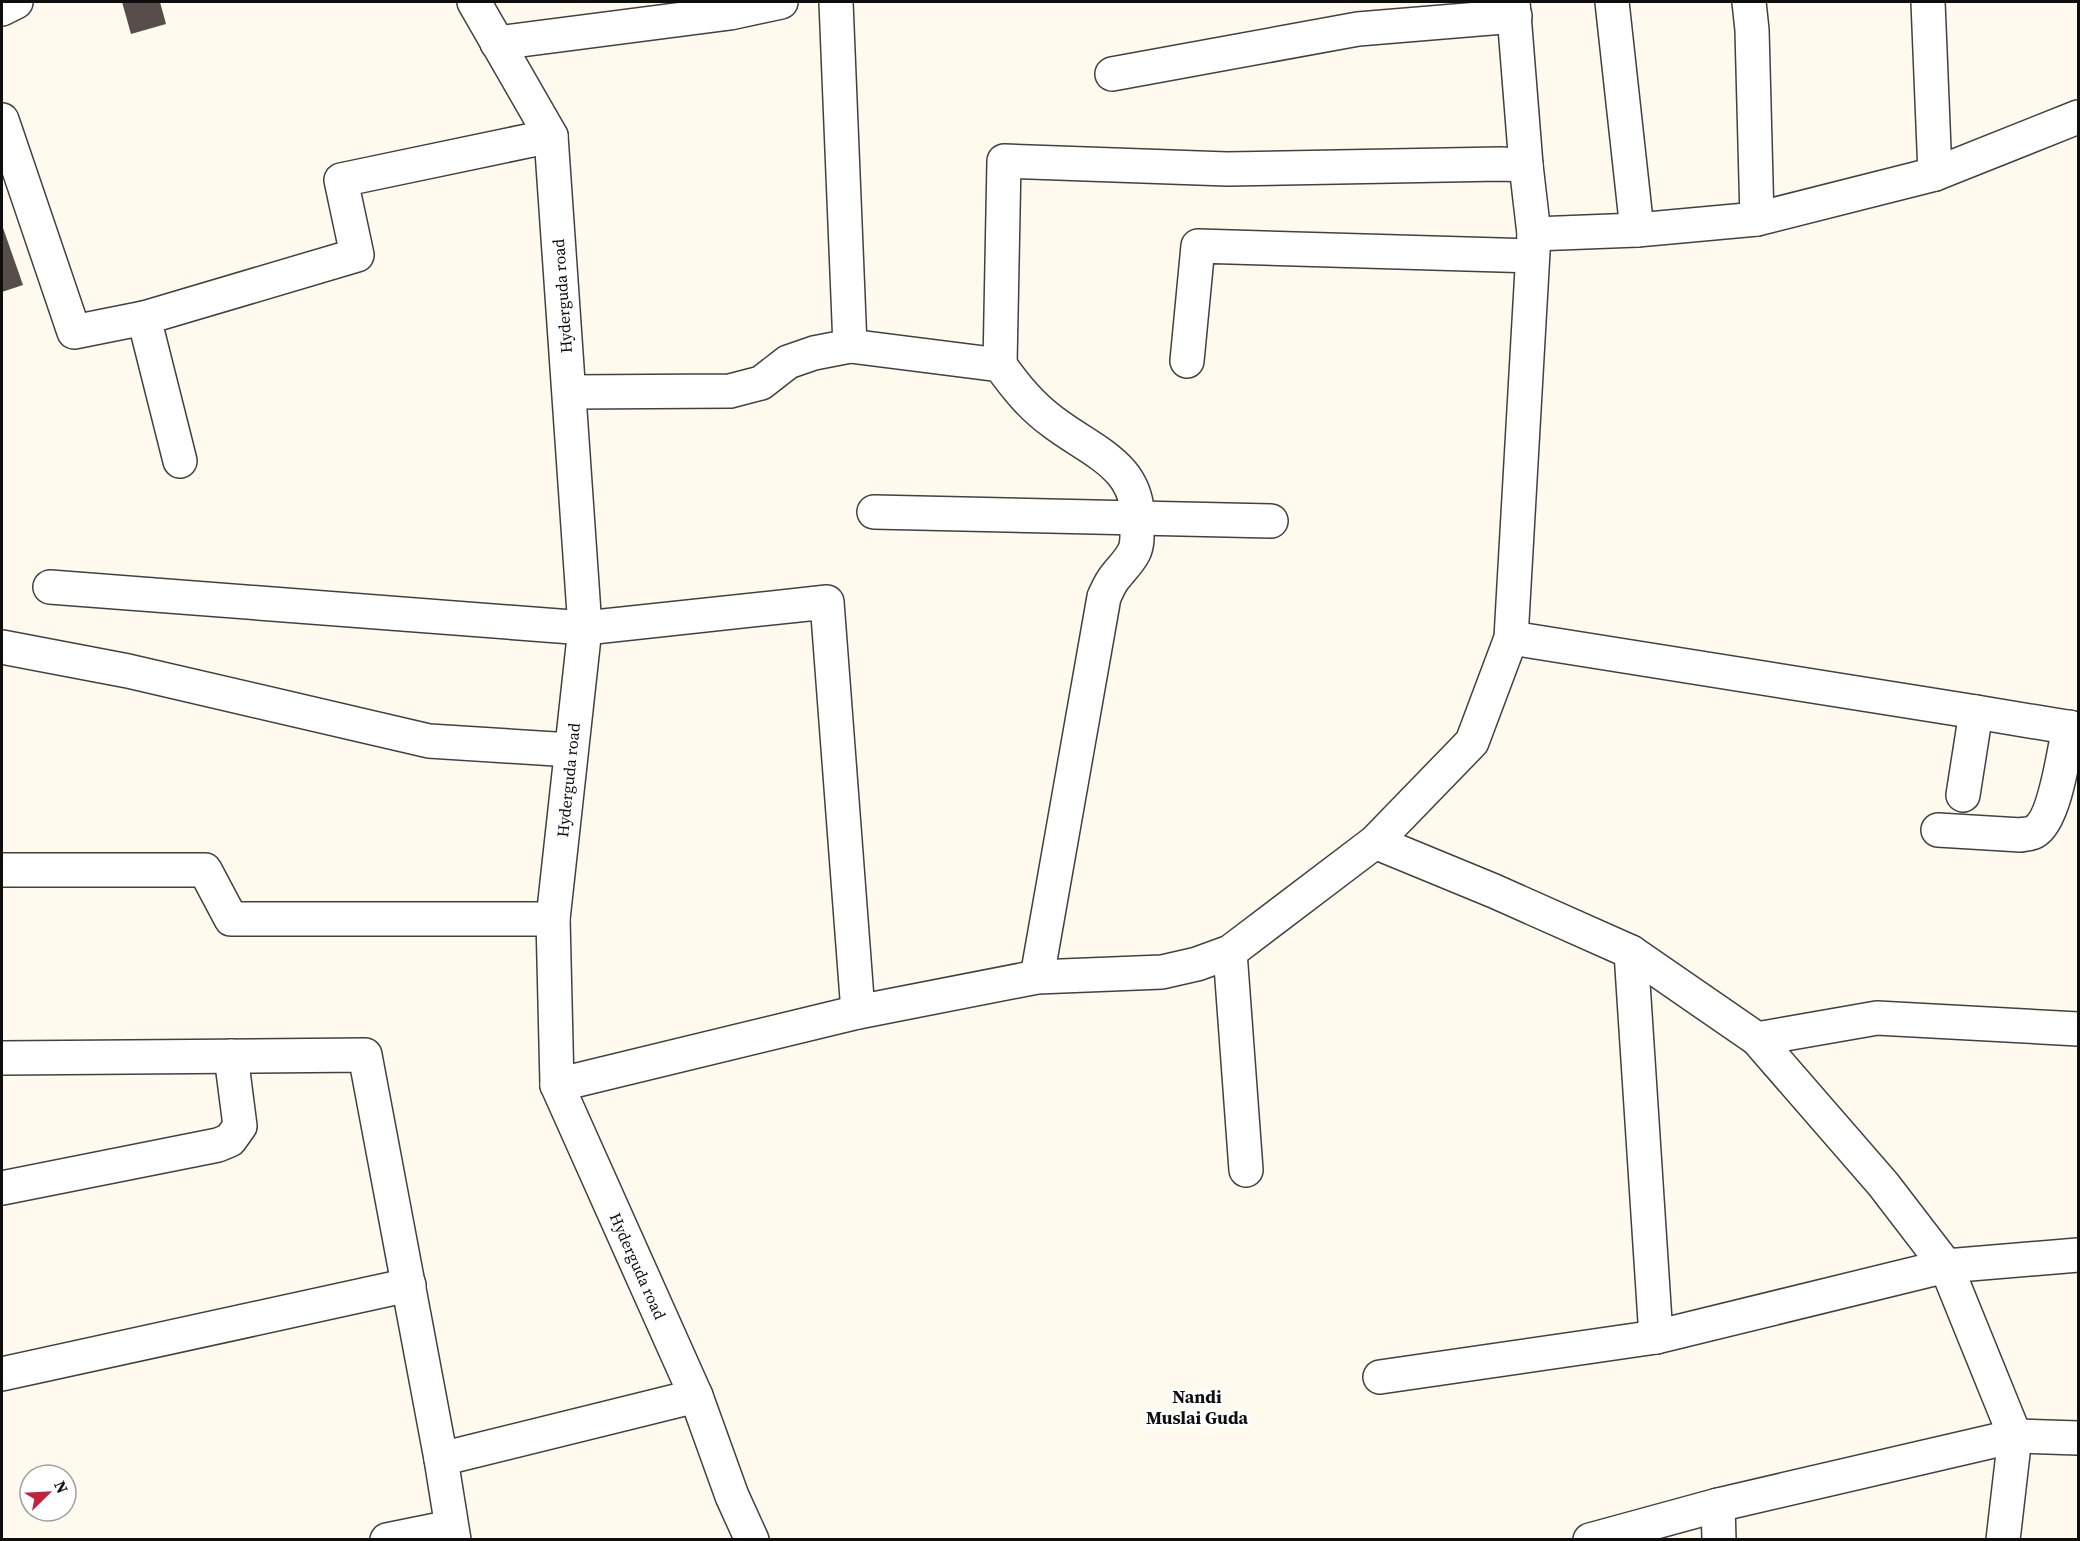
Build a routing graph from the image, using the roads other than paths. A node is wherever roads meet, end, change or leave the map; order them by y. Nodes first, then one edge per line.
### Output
1 (16, 2) edge
2 (474, 2) edge
3 (781, 2) edge
4 (836, 2) edge
5 (1612, 2) edge
6 (1749, 2) edge
7 (1928, 2) edge
8 (729, 7) edge
9 (2, 9) edge
10 (1514, 9) edge
11 (497, 44) junction
12 (1112, 74) dead end
13 (2079, 117) edge
14 (2, 120) edge
15 (551, 136) junction
16 (1526, 165) junction
17 (1935, 174) junction
18 (1757, 219) junction
19 (1636, 230) junction
20 (1532, 245) junction
21 (144, 318) junction
22 (850, 346) junction
23 (1187, 361) dead end
24 (1000, 365) junction
25 (570, 392) junction
26 (180, 461) dead end
27 (874, 512) dead end
28 (1138, 516) junction
29 (1271, 521) dead end
30 (50, 587) dead end
31 (585, 628) junction
32 (1511, 638) junction
33 (2, 647) edge
34 (1976, 712) junction
35 (2074, 728) edge
36 (571, 750) junction
37 (1963, 795) dead end
38 (1938, 830) dead end
39 (1375, 842) junction
40 (2, 870) edge
41 (552, 919) junction
42 (1230, 952) junction
43 (1631, 952) junction
44 (1037, 977) junction
45 (858, 1012) junction
46 (2079, 1029) edge
47 (1756, 1039) junction
48 (231, 1056) junction
49 (2, 1058) edge
50 (557, 1085) junction
51 (1246, 1170) dead end
52 (2, 1188) edge
53 (2079, 1255) edge
54 (1946, 1266) junction
55 (409, 1285) junction
56 (1656, 1337) junction
57 (2, 1374) edge
58 (1380, 1377) dead end
59 (696, 1396) junction
60 (2015, 1436) junction
61 (2079, 1438) edge
62 (441, 1459) junction
63 (1718, 1505) junction
64 (453, 1533) edge
65 (387, 1539) edge
66 (752, 1539) edge
67 (1590, 1539) edge
68 (1719, 1539) edge
69 (2002, 1539) edge

1 - 9 street
2 - 11 street, Hyderguda road
3 - 8 street
4 - 22 street
5 - 19 street
6 - 18 street
7 - 17 street
8 - 11 street
10 - 12 street
10 - 16 street
11 - 15 street, Hyderguda road
13 - 17 street
14 - 21 street
15 - 21 street
15 - 25 street, Hyderguda road
16 - 20 street
16 - 24 street
17 - 18 street
18 - 19 street
19 - 20 street
20 - 23 street
20 - 32 street
21 - 26 street
22 - 24 street
22 - 25 street
24 - 28 street
25 - 31 street, Hyderguda road
27 - 28 street
28 - 29 street
28 - 44 street
30 - 31 street
31 - 36 street, Hyderguda road
31 - 45 street
32 - 34 street
32 - 39 street
33 - 36 street
34 - 35 street
34 - 37 street
35 - 38 street
36 - 41 street, Hyderguda road
39 - 42 street
39 - 43 street
40 - 41 street
41 - 50 street, Hyderguda road
42 - 44 street
42 - 51 street
43 - 47 street
43 - 56 street
44 - 45 street
45 - 50 street
46 - 47 street
47 - 54 street
48 - 49 street
48 - 52 street
48 - 55 street
50 - 59 street, Hyderguda road
53 - 54 street
54 - 56 street
54 - 60 street
55 - 57 street
55 - 62 street
56 - 58 street
59 - 62 street
59 - 66 street, Hyderguda road
60 - 61 street
60 - 63 street
60 - 69 street
62 - 64 street
63 - 67 street
63 - 68 street
64 - 65 street

